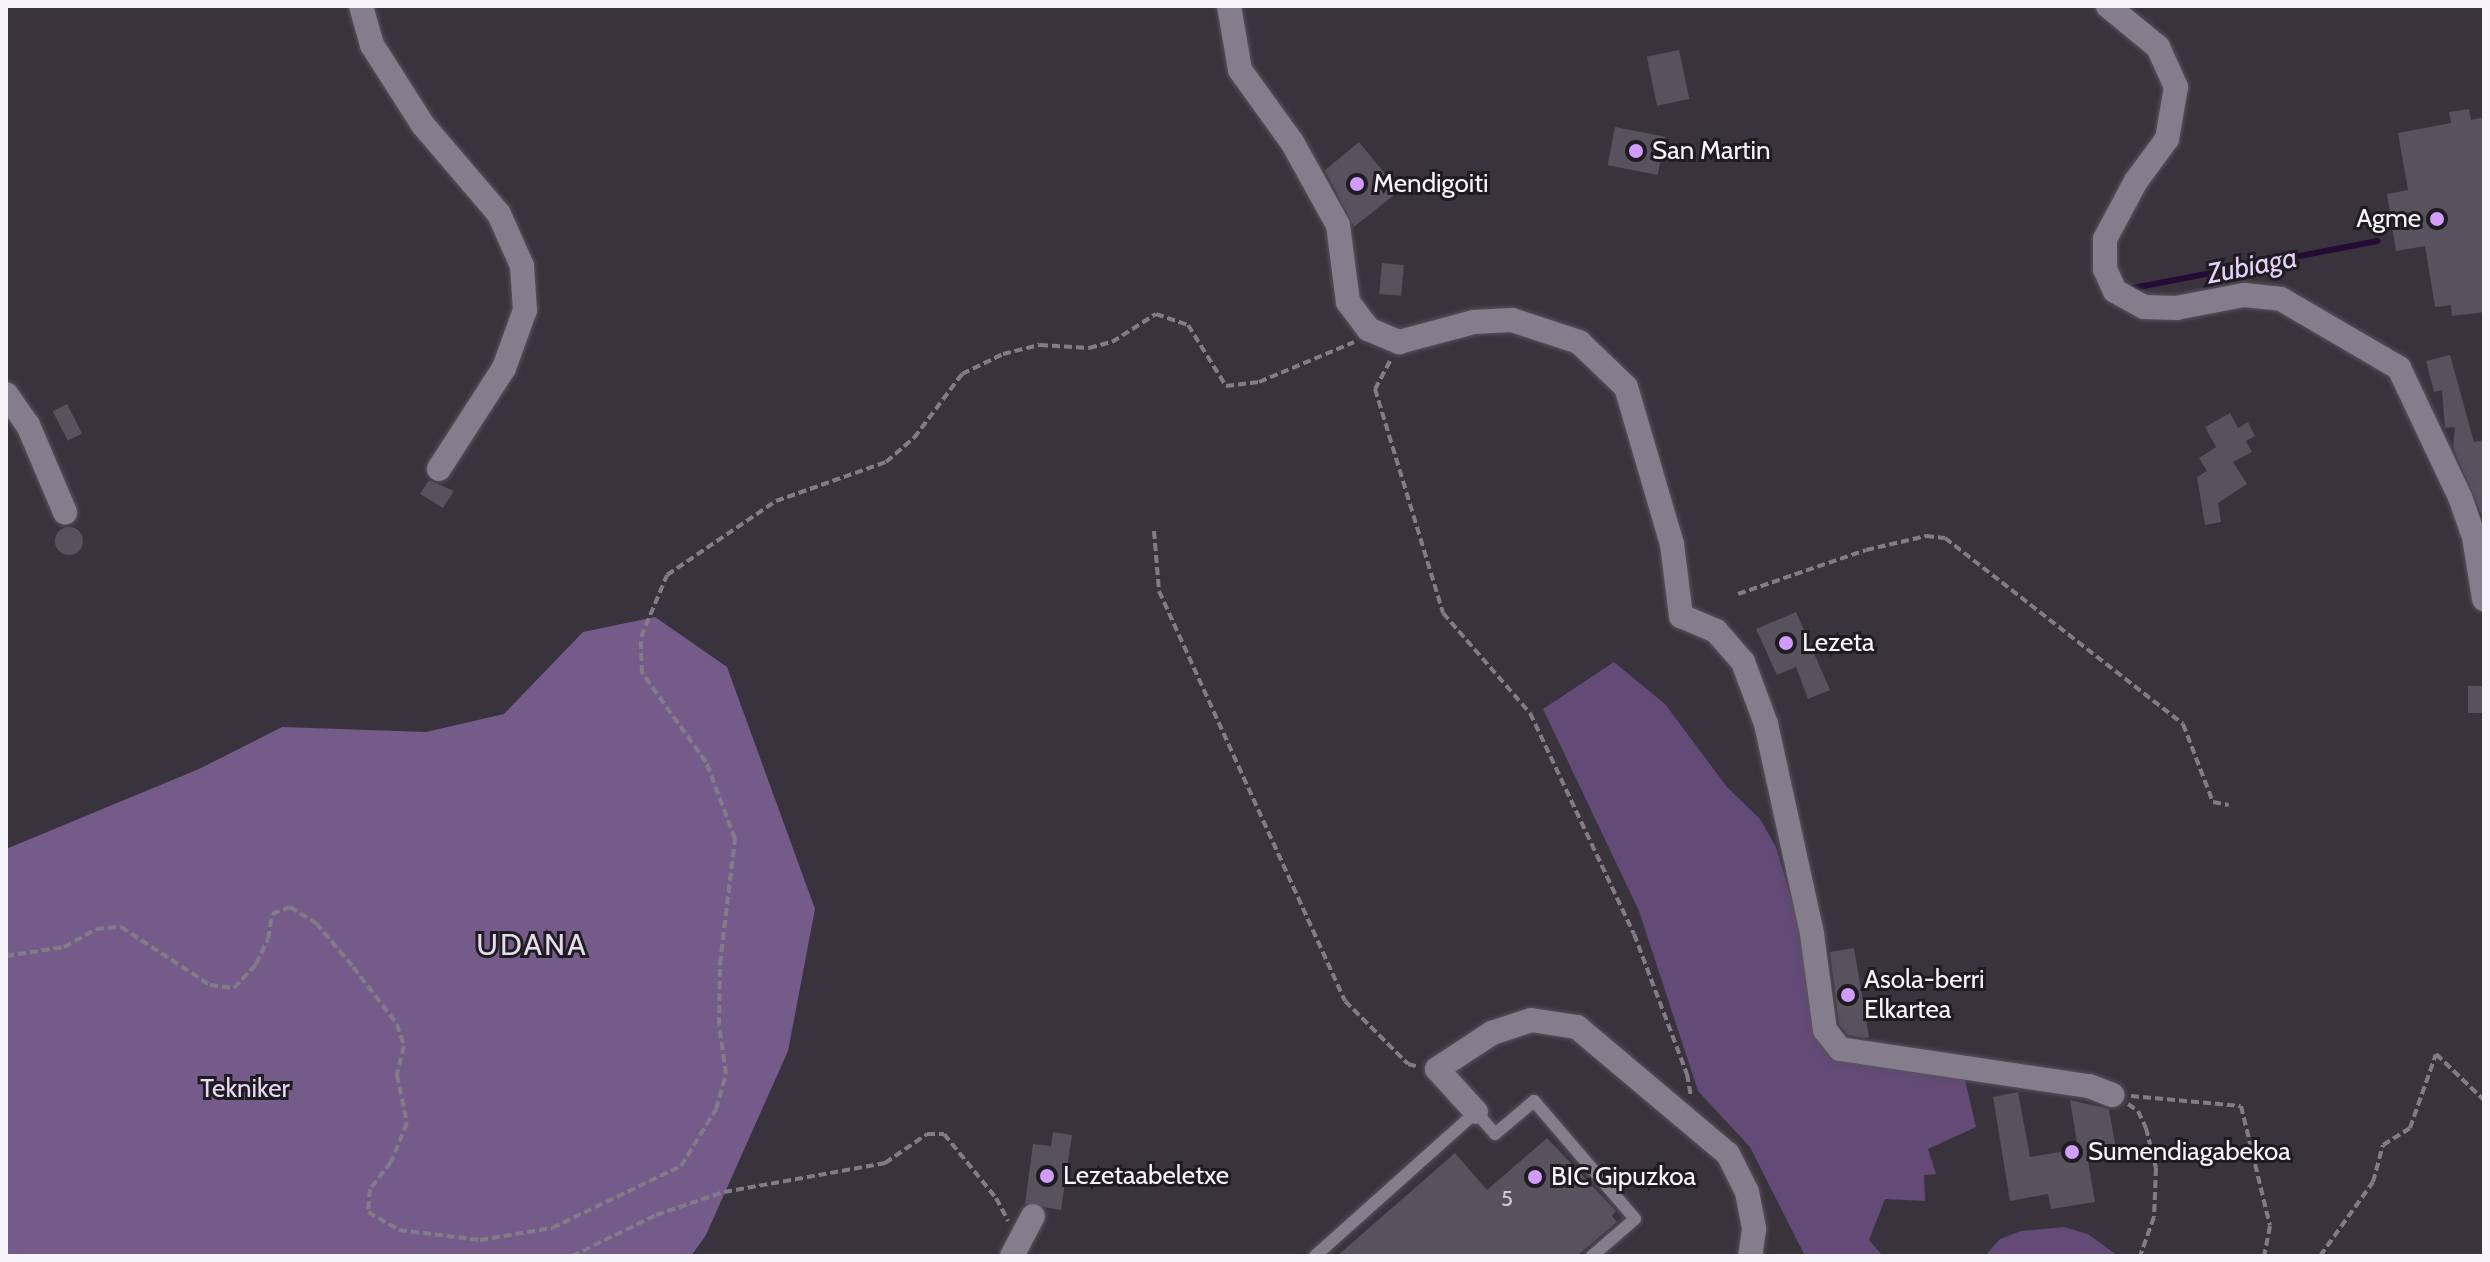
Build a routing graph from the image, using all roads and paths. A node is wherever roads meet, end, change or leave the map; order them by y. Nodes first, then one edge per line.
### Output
1 (361, 6) edge
2 (1229, 6) edge
3 (2108, 6) edge
4 (1368, 329) junction
5 (1399, 342) junction
6 (6, 394) edge
7 (439, 469) dead end
8 (65, 512) dead end
9 (1154, 531) dead end
10 (1738, 594) dead end
11 (2484, 599) edge
12 (2229, 805) dead end
13 (6, 956) edge
14 (1437, 1069) junction
15 (2112, 1095) junction
16 (2484, 1100) edge
17 (1476, 1112) junction
18 (1696, 1126) junction
19 (1023, 1236) edge
20 (572, 1256) edge
21 (1315, 1256) edge
22 (1592, 1256) edge
23 (1750, 1256) edge
24 (2140, 1256) edge
25 (2264, 1256) edge
26 (2320, 1256) edge

1 - 7 street
2 - 4 street
3 - 11 street
4 - 5 street
4 - 13 path
5 - 15 street
5 - 18 path
6 - 8 street
9 - 14 path
10 - 12 path
14 - 17 street
14 - 18 street
15 - 24 path
15 - 25 path
16 - 26 path
17 - 21 lane
17 - 22 lane
18 - 23 street
19 - 20 path

